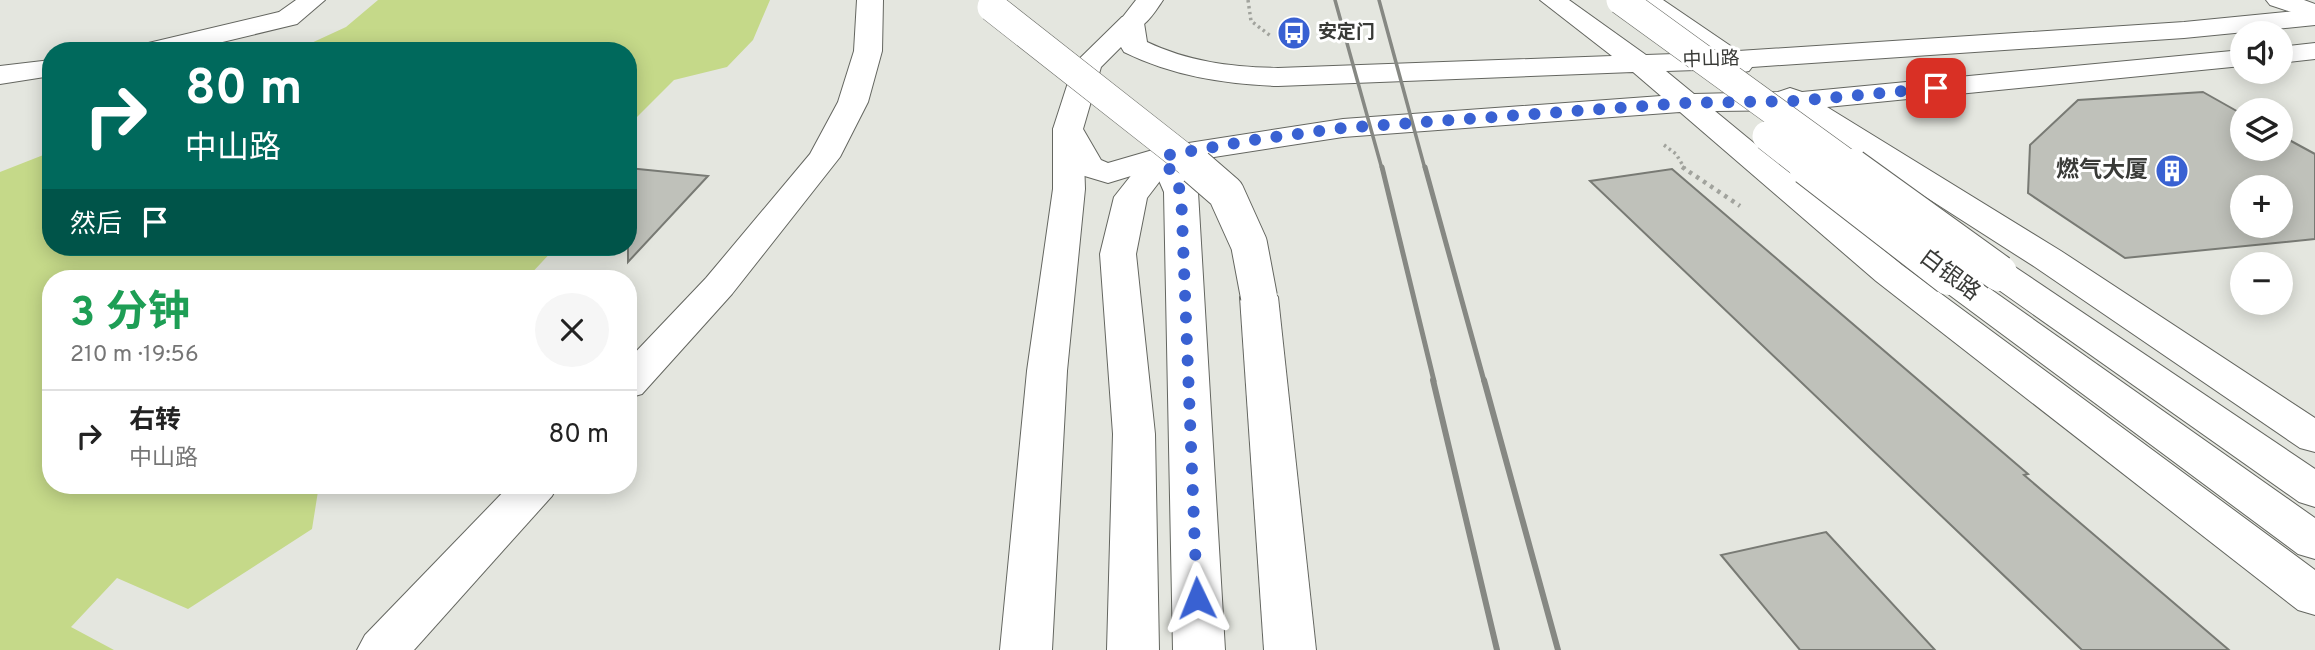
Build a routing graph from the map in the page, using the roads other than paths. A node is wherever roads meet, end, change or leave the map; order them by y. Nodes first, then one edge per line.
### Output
1 (313, 0) edge
2 (870, 0) edge
3 (1150, 0) edge
4 (1553, 0) edge
5 (1591, 0) edge
6 (1621, 0) edge
7 (1646, 0) edge
8 (2279, 0) edge
9 (987, 4) edge
10 (2315, 15) edge
11 (1131, 23) junction
12 (188, 42) edge
13 (2315, 51) edge
14 (2293, 54) edge
15 (2230, 59) edge
16 (1732, 60) junction
17 (1639, 63) junction
18 (42, 69) edge
19 (0, 75) edge
20 (1797, 101) junction
21 (1685, 103) junction
22 (1068, 129) junction
23 (1163, 156) junction
24 (637, 375) edge
25 (2315, 438) edge
26 (2315, 491) edge
27 (528, 494) edge
28 (2315, 542) edge
29 (2315, 596) edge
30 (383, 650) edge
31 (1026, 650) edge
32 (1133, 650) edge
33 (1199, 650) edge
34 (1290, 650) edge

1 - 12 main road
2 - 24 main road
3 - 11 main road
4 - 17 main road
5 - 28 main road, 白银路, bridge
6 - 26 main road, 白银路, bridge
7 - 16 main road
8 - 10 main road
9 - 34 main road, bridge
10 - 16 main road, 中山路
11 - 17 main road, 中山路
11 - 22 main road
13 - 14 main road
15 - 20 main road, 中山路
16 - 17 main road, 中山路
16 - 20 main road
17 - 21 main road
18 - 19 main road
20 - 21 main road, 中山路
20 - 25 main road
21 - 23 main road, 中山路
21 - 29 main road
22 - 23 main road, 中山路
22 - 31 main road
23 - 32 main road
23 - 33 main road
27 - 30 main road

